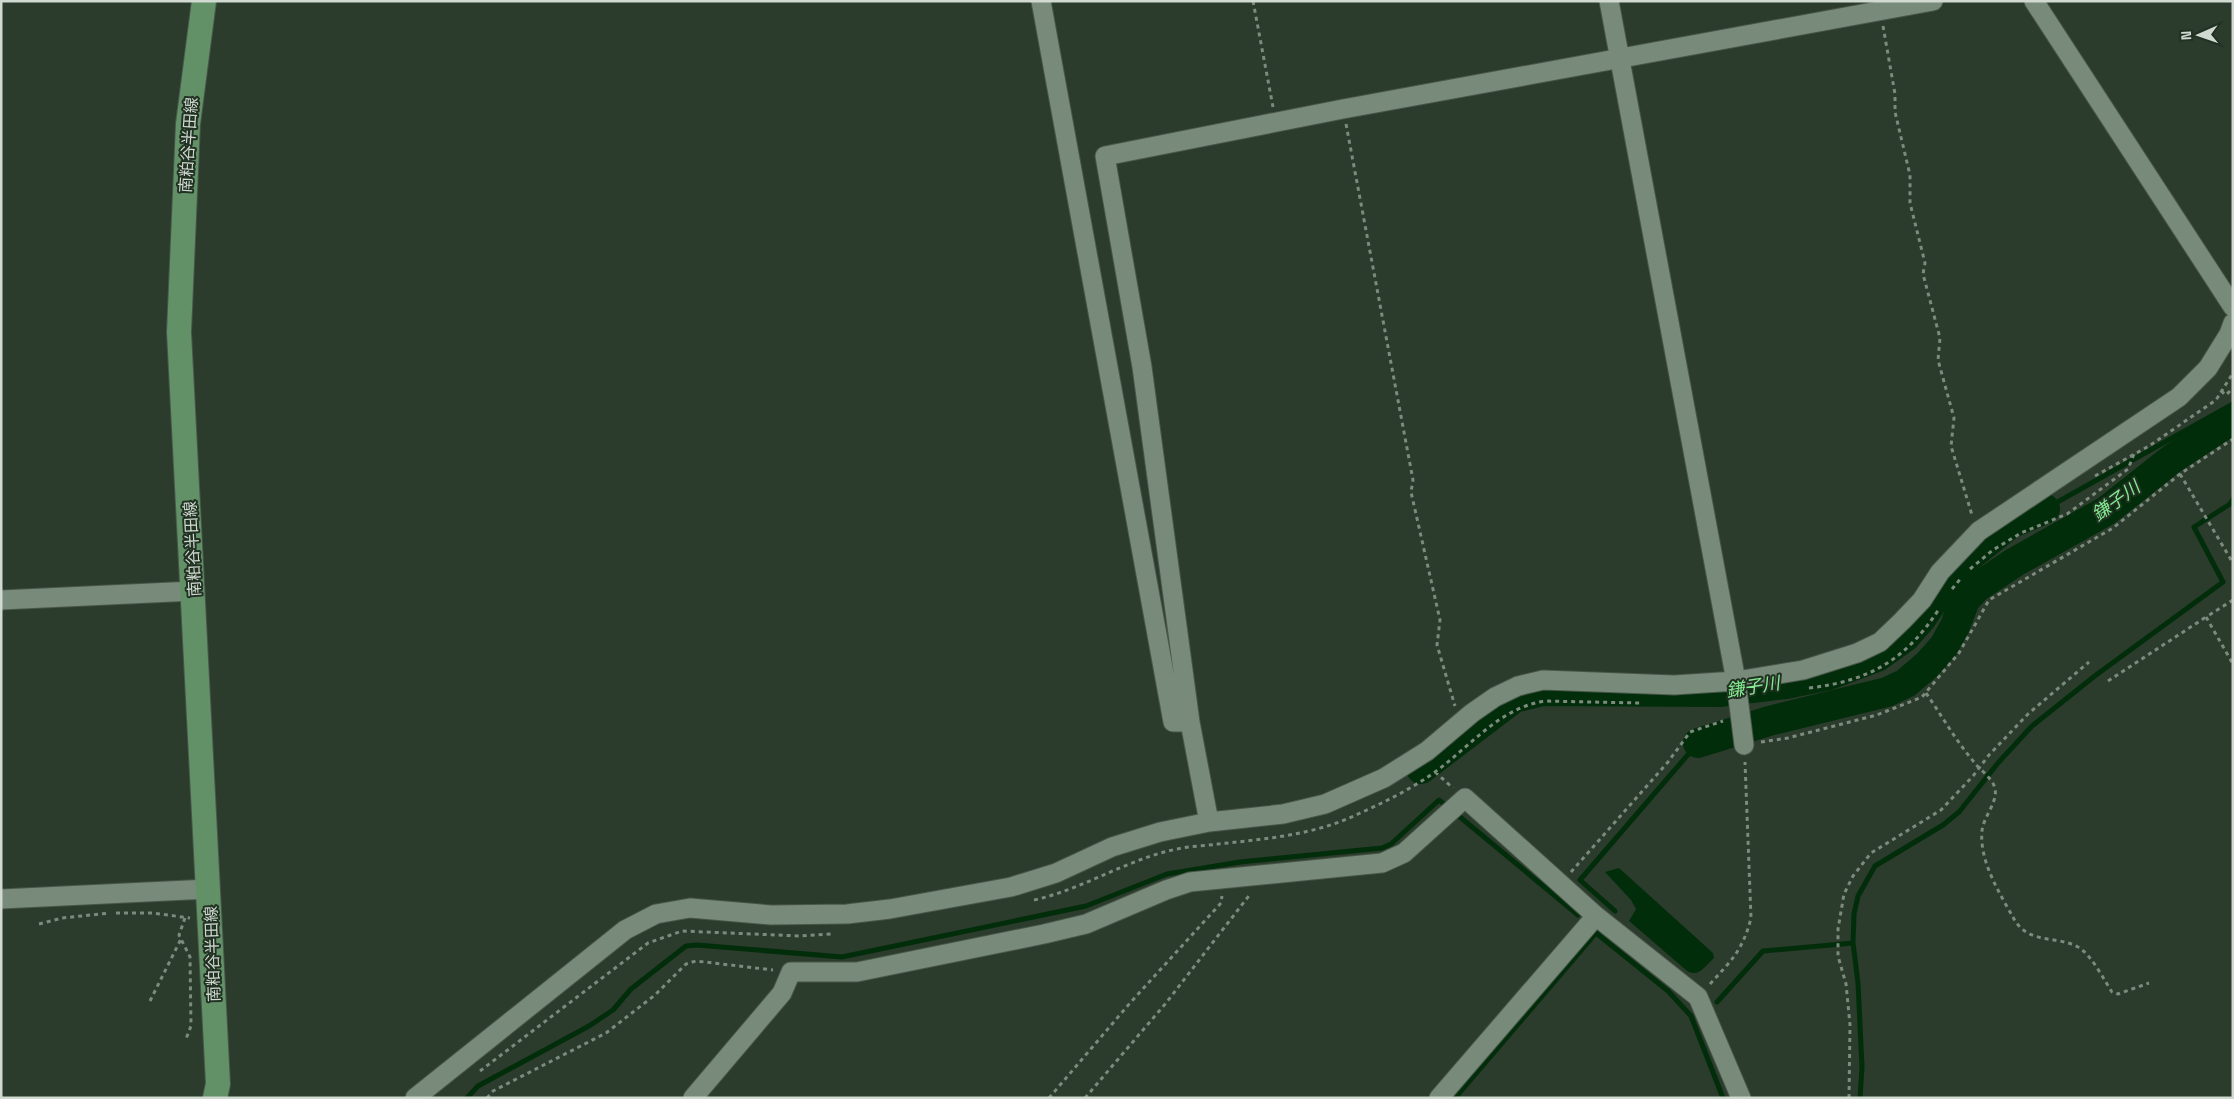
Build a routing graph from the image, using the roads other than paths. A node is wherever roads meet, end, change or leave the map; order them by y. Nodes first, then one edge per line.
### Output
1 (204, 1) edge
2 (1041, 1) edge
3 (1609, 1) edge
4 (1933, 1) edge
5 (2034, 1) edge
6 (1901, 4) edge
7 (1619, 58) junction
8 (2233, 307) edge
9 (2233, 324) edge
10 (194, 591) junction
11 (1, 600) edge
12 (1736, 681) junction
13 (1190, 722) junction
14 (1744, 745) road end
15 (1209, 822) junction
16 (210, 889) junction
17 (1, 899) edge
18 (1596, 916) junction
19 (216, 1098) edge
20 (415, 1098) edge
21 (693, 1098) edge
22 (1439, 1098) edge
23 (1741, 1098) edge

1 - 10 main road, 南粕谷半田線
2 - 13 street
3 - 7 street
4 - 6 street
5 - 8 street
6 - 7 street
7 - 12 street
7 - 13 street
9 - 12 street
10 - 11 street
10 - 16 main road, 南粕谷半田線
12 - 14 street
12 - 15 street
13 - 15 street
15 - 20 street
16 - 17 street
16 - 19 main road, 南粕谷半田線
18 - 21 street
18 - 22 street
18 - 23 street

